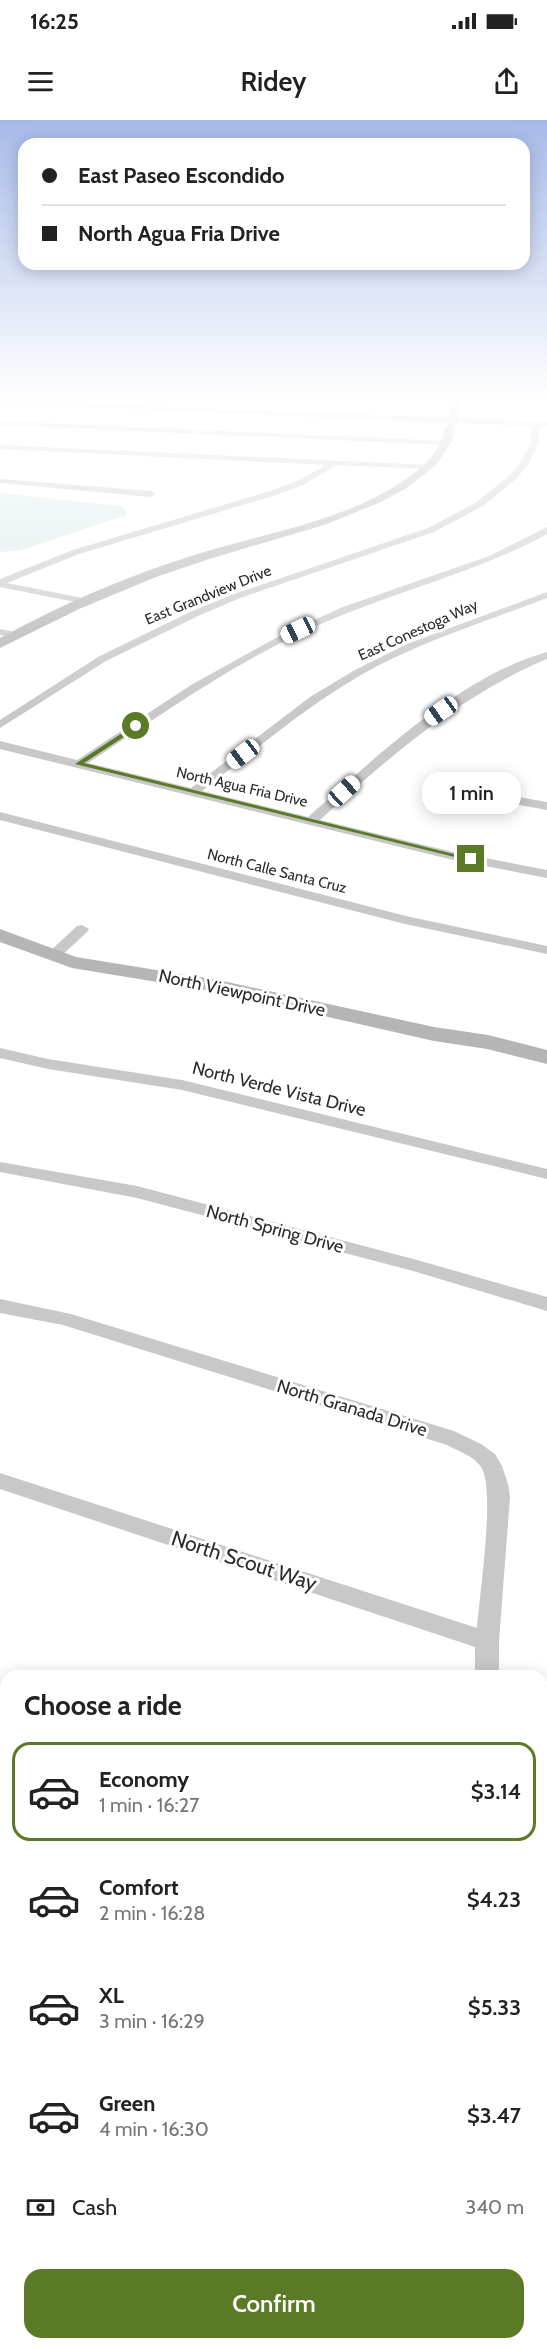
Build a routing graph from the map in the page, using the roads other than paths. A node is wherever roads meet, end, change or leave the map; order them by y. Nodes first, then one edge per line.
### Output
1 (243, 502) edge
2 (366, 502) edge
3 (482, 502) edge
4 (547, 530) edge
5 (0, 583) edge
6 (547, 594) edge
7 (85, 601) junction
8 (0, 632) edge
9 (16, 635) junction
10 (0, 645) edge
11 (547, 655) edge
12 (0, 725) edge
13 (0, 745) edge
14 (79, 764) junction
15 (192, 793) junction
16 (500, 798) dead end
17 (547, 806) edge
18 (0, 816) edge
19 (311, 821) junction
20 (547, 874) edge
21 (82, 929) dead end
22 (0, 935) edge
23 (547, 950) edge
24 (53, 956) junction
25 (488, 1042) junction
26 (547, 1042) edge
27 (0, 1053) edge
28 (547, 1057) edge
29 (0, 1167) edge
30 (547, 1174) edge
31 (547, 1304) edge
32 (0, 1306) edge
33 (0, 1481) edge
34 (487, 1641) junction
35 (487, 1670) edge

1 - 5 street
2 - 7 main road
3 - 12 street, East Grandview Drive
4 - 14 street
5 - 7 street
6 - 15 street, East Conestoga Way
7 - 9 main road
8 - 9 street
9 - 10 main road
11 - 19 street
13 - 14 street, North Agua Fria Drive
14 - 15 street, North Agua Fria Drive
15 - 19 street, North Agua Fria Drive
16 - 17 street
18 - 23 street, North Calle Santa Cruz
19 - 20 street, North Agua Fria Drive
21 - 24 street
22 - 24 main road, North Viewpoint Drive
24 - 25 main road, North Viewpoint Drive
25 - 26 main road, North Viewpoint Drive
25 - 28 main road, North Viewpoint Drive
27 - 30 street, North Verde Vista Drive
29 - 31 street, North Spring Drive
32 - 34 street, North Granada Drive
33 - 34 street, North Scout Way
34 - 35 street, North Granada Drive

